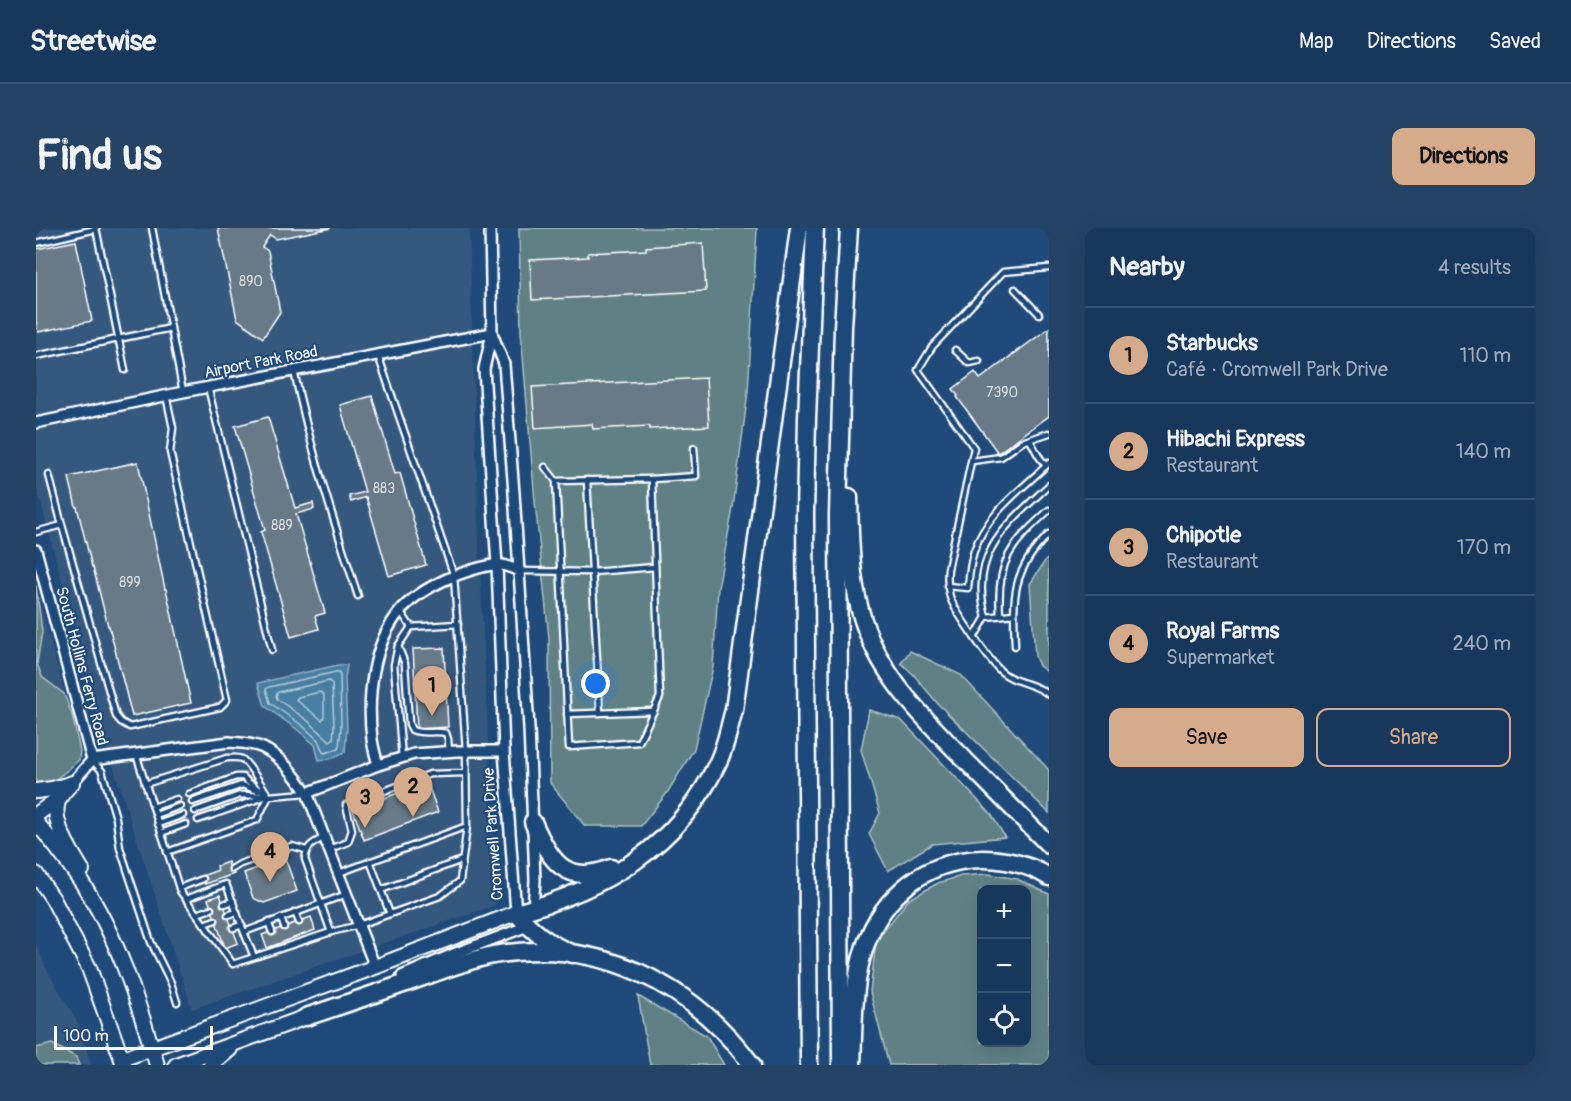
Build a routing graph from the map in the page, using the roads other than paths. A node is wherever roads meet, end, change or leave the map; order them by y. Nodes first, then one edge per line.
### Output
1 (152, 228) edge
2 (490, 228) edge
3 (799, 228) edge
4 (815, 228) edge
5 (849, 228) edge
6 (96, 229) edge
7 (36, 243) edge
8 (1049, 268) edge
9 (1015, 289) dead end
10 (1039, 314) dead end
11 (843, 327) junction
12 (171, 328) junction
13 (492, 333) junction
14 (118, 339) junction
15 (955, 350) dead end
16 (378, 355) junction
17 (36, 356) edge
18 (979, 361) dead end
19 (125, 370) dead end
20 (294, 371) junction
21 (208, 387) junction
22 (183, 392) junction
23 (165, 395) junction
24 (36, 423) edge
25 (1049, 433) edge
26 (1030, 440) junction
27 (694, 448) dead end
28 (972, 461) junction
29 (1048, 464) edge
30 (545, 466) dead end
31 (49, 475) dead end
32 (652, 479) junction
33 (587, 480) junction
34 (556, 481) junction
35 (1049, 485) edge
36 (1049, 510) edge
37 (62, 525) junction
38 (36, 532) edge
39 (1049, 534) edge
40 (36, 550) edge
41 (497, 565) junction
42 (655, 567) junction
43 (520, 571) junction
44 (560, 571) junction
45 (593, 572) junction
46 (454, 576) junction
47 (947, 586) junction
48 (358, 596) dead end
49 (400, 611) junction
50 (1014, 614) junction
51 (1000, 615) junction
52 (986, 617) junction
53 (458, 624) junction
54 (411, 627) junction
55 (975, 636) junction
56 (398, 646) junction
57 (1015, 646) dead end
58 (272, 650) dead end
59 (1049, 695) edge
60 (654, 711) junction
61 (600, 713) junction
62 (567, 714) junction
63 (466, 750) junction
64 (449, 751) junction
65 (504, 751) junction
66 (136, 754) junction
67 (402, 758) junction
68 (92, 760) junction
69 (378, 765) junction
70 (466, 773) junction
71 (72, 783) junction
72 (145, 784) junction
73 (36, 791) edge
74 (307, 793) junction
75 (189, 794) dead end
76 (269, 796) junction
77 (59, 798) junction
78 (177, 799) dead end
79 (192, 802) dead end
80 (180, 806) dead end
81 (153, 807) junction
82 (195, 811) dead end
83 (36, 815) edge
84 (156, 815) junction
85 (183, 815) dead end
86 (198, 820) dead end
87 (36, 822) edge
88 (533, 822) junction
89 (158, 824) junction
90 (186, 824) dead end
91 (467, 826) junction
92 (161, 832) junction
93 (325, 837) junction
94 (1049, 845) edge
95 (330, 849) junction
96 (306, 850) junction
97 (167, 852) junction
98 (645, 854) junction
99 (462, 860) junction
100 (370, 861) junction
101 (232, 869) dead end
102 (339, 873) junction
103 (36, 874) edge
104 (1049, 877) edge
105 (203, 879) dead end
106 (179, 888) junction
107 (381, 890) junction
108 (347, 894) junction
109 (186, 899) junction
110 (233, 901) junction
111 (321, 903) junction
112 (224, 904) dead end
113 (212, 909) dead end
114 (534, 909) junction
115 (237, 912) junction
116 (295, 912) junction
117 (516, 913) junction
118 (197, 914) junction
119 (390, 914) junction
120 (228, 915) dead end
121 (281, 918) junction
122 (215, 920) dead end
123 (104, 922) junction
124 (268, 922) junction
125 (299, 922) dead end
126 (204, 924) junction
127 (242, 925) junction
128 (359, 925) junction
129 (528, 926) junction
130 (284, 927) dead end
131 (232, 928) dead end
132 (220, 932) dead end
133 (244, 932) junction
134 (272, 932) dead end
135 (331, 933) junction
136 (212, 935) junction
137 (304, 935) dead end
138 (306, 941) junction
139 (573, 954) junction
140 (254, 957) junction
141 (375, 967) junction
142 (177, 1002) dead end
143 (306, 1017) junction
144 (239, 1042) junction
145 (152, 1048) junction
146 (123, 1062) edge
147 (157, 1065) edge
148 (176, 1065) edge
149 (211, 1065) edge
150 (752, 1065) edge
151 (809, 1065) edge
152 (841, 1065) edge
153 (852, 1065) edge

1 - 12 lane
2 - 13 street, Cromwell Park Drive
3 - 98 highway
4 - 151 highway
5 - 11 highway
6 - 7 lane
6 - 14 lane
8 - 28 lane
9 - 10 lane
11 - 94 highway
11 - 152 highway
12 - 14 lane
12 - 22 lane
13 - 16 street, Airport Park Road
13 - 41 street, Cromwell Park Drive
13 - 43 street, Cromwell Park Drive
14 - 17 lane
14 - 19 lane
15 - 18 lane
16 - 20 street, Airport Park Road
16 - 46 lane
20 - 21 street, Airport Park Road
20 - 48 lane
21 - 22 street, Airport Park Road
21 - 58 lane
22 - 23 street, Airport Park Road
23 - 24 street, Airport Park Road
23 - 37 lane
25 - 26 lane
26 - 28 lane
26 - 29 lane
27 - 32 lane
28 - 47 lane
29 - 47 lane
30 - 34 lane
31 - 37 lane
32 - 33 lane
32 - 42 lane
33 - 34 lane
33 - 45 lane
34 - 44 lane
35 - 52 lane
36 - 51 lane
37 - 38 lane
39 - 50 lane
40 - 68 street, South Hollins Ferry Road
41 - 43 street
41 - 46 street
41 - 65 street, Cromwell Park Drive
42 - 45 lane
42 - 60 lane
43 - 44 lane
43 - 88 street, Cromwell Park Drive
44 - 45 lane
44 - 62 lane
45 - 61 lane
46 - 49 street
46 - 53 lane
47 - 55 lane
49 - 54 lane
49 - 69 street
50 - 51 lane
50 - 57 lane
51 - 52 lane
52 - 55 lane
53 - 54 lane
53 - 63 lane
54 - 56 lane
55 - 59 lane
56 - 64 lane
56 - 67 lane
60 - 61 lane
60 - 62 lane
61 - 62 lane
63 - 64 street
63 - 65 street
63 - 70 lane
64 - 67 street
65 - 117 street, Cromwell Park Drive
66 - 68 street
66 - 72 lane
66 - 74 street
67 - 69 street
68 - 71 street, South Hollins Ferry Road
68 - 142 lane
69 - 74 street
70 - 91 lane
70 - 95 lane
71 - 73 main road
71 - 77 main road
72 - 76 lane
72 - 81 lane
74 - 76 lane
74 - 93 street
75 - 76 lane
76 - 79 lane
76 - 82 lane
76 - 86 lane
76 - 97 lane
77 - 83 main road
77 - 123 main road
78 - 81 lane
80 - 84 lane
81 - 84 lane
84 - 89 lane
85 - 89 lane
87 - 123 main road
88 - 98 highway
88 - 114 street, Cromwell Park Drive
89 - 92 lane
90 - 92 lane
91 - 99 lane
91 - 100 lane
92 - 97 lane
93 - 95 street
93 - 96 lane
95 - 102 street
96 - 101 lane
96 - 111 lane
97 - 106 lane
98 - 114 highway
99 - 107 lane
99 - 119 lane
100 - 102 lane
100 - 107 lane
102 - 108 street
103 - 146 main road
104 - 153 highway
105 - 106 lane
106 - 109 lane
107 - 119 lane
108 - 111 lane
108 - 128 street
109 - 110 lane
109 - 118 lane
110 - 112 lane
110 - 115 lane
111 - 116 lane
111 - 135 lane
113 - 118 lane
114 - 117 highway
114 - 129 street, Cromwell Park Drive
115 - 120 lane
115 - 127 lane
116 - 121 lane
116 - 125 lane
117 - 129 highway
117 - 141 main road, Cromwell Park Drive
118 - 126 lane
119 - 128 lane
121 - 124 lane
121 - 130 lane
122 - 126 lane
123 - 145 main road
124 - 133 lane
124 - 134 lane
126 - 136 lane
127 - 131 lane
127 - 133 lane
128 - 135 lane
128 - 141 street
129 - 139 highway
129 - 143 street
132 - 136 lane
133 - 140 lane
135 - 138 lane
136 - 140 lane
137 - 138 lane
138 - 140 lane
139 - 143 highway
139 - 150 highway
141 - 145 main road, Cromwell Park Drive
143 - 144 main road
144 - 148 main road
144 - 149 main road
145 - 146 main road, Cromwell Park Drive
145 - 147 main road

